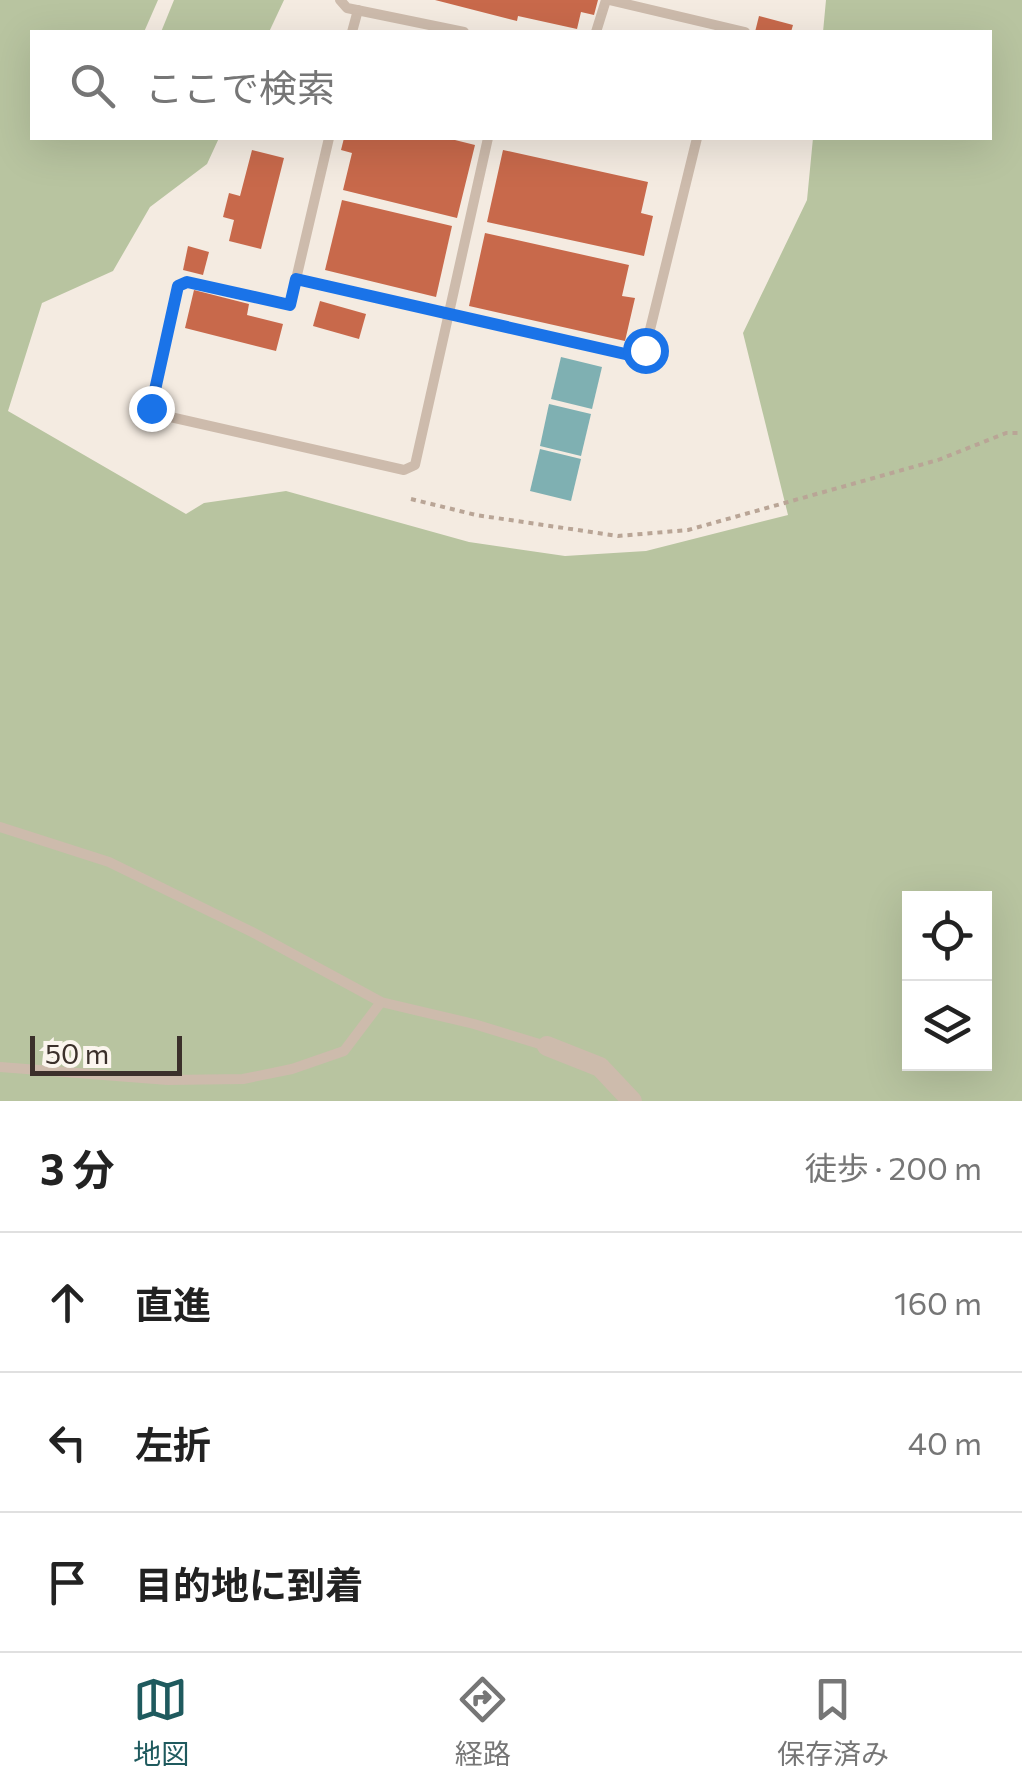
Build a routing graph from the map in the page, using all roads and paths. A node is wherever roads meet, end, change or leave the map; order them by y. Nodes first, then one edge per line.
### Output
1 (340, 0) edge
2 (607, 0) edge
3 (358, 10) junction
4 (353, 30) edge
5 (454, 30) edge
6 (597, 30) edge
7 (736, 30) edge
8 (328, 140) edge
9 (488, 140) edge
10 (696, 140) edge
11 (296, 279) junction
12 (449, 314) junction
13 (1022, 433) edge
14 (411, 499) dead end
15 (0, 827) edge
16 (381, 1002) junction
17 (547, 1046) joint
18 (0, 1067) edge
19 (632, 1101) edge

1 - 3 lane
2 - 6 lane
2 - 7 lane
3 - 4 lane
3 - 5 lane
8 - 11 lane
9 - 12 lane
10 - 12 lane
11 - 12 lane
11 - 12 lane
13 - 14 path
15 - 16 lane
16 - 17 lane
16 - 18 lane
17 - 19 street

